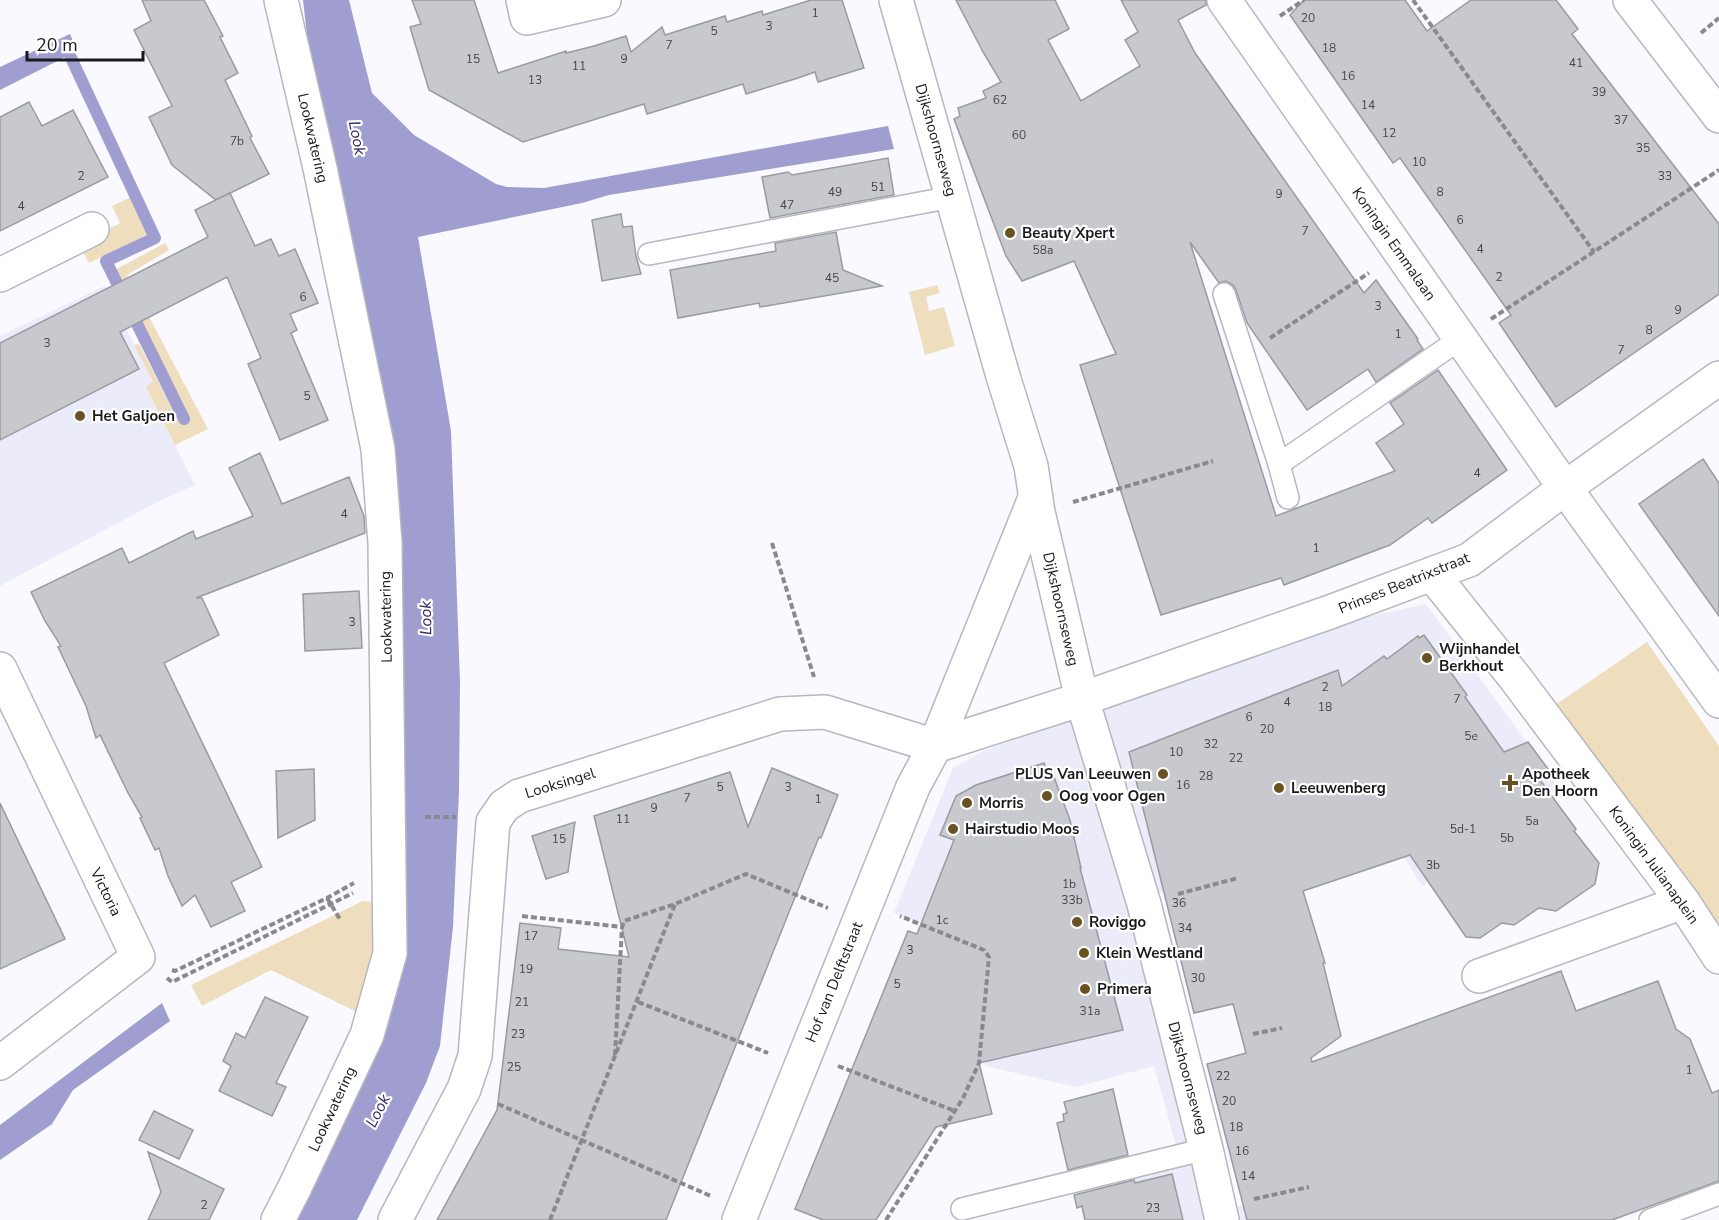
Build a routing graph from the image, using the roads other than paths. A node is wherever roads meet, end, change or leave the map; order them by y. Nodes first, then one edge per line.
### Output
1 (281, 0) edge
2 (523, 0) edge
3 (604, 0) edge
4 (896, 0) edge
5 (1224, 0) edge
6 (1630, 0) edge
7 (1719, 116) edge
8 (952, 197) junction
9 (92, 229) dead end
10 (649, 254) dead end
11 (0, 275) edge
12 (1224, 294) dead end
13 (1460, 339) junction
14 (1719, 378) edge
15 (1279, 464) junction
16 (1564, 488) junction
17 (1035, 498) junction
18 (1288, 498) dead end
19 (1432, 574) junction
20 (0, 669) edge
21 (1083, 699) junction
22 (1719, 701) edge
23 (935, 746) junction
24 (1683, 902) junction
25 (1719, 957) edge
26 (1479, 976) dead end
27 (0, 1063) edge
28 (1206, 1149) junction
29 (1719, 1194) edge
30 (962, 1209) dead end
31 (741, 1215) edge
32 (278, 1220) edge
33 (395, 1220) edge
34 (1222, 1220) edge
35 (1650, 1220) edge

1 - 32 street, Lookwatering
2 - 3 street
4 - 8 street, Dijkshoornseweg
5 - 13 street, Koningin Emmalaan
6 - 7 street
8 - 10 lane
8 - 17 street, Dijkshoornseweg
9 - 11 street
12 - 15 lane
13 - 15 lane
13 - 16 street, Koningin Emmalaan
14 - 16 street, Prinses Beatrixstraat
15 - 18 lane
16 - 19 street, Prinses Beatrixstraat
16 - 22 street
17 - 21 street, Dijkshoornseweg
17 - 23 street, Hof van Delftstraat
19 - 21 street, Prinses Beatrixstraat
19 - 24 street, Koningin Julianaplein
20 - 27 street, Victoria
21 - 23 street
21 - 28 street, Dijkshoornseweg
23 - 31 street, Hof van Delftstraat
23 - 33 street, Looksingel
24 - 25 street, Koningin Julianaplein
24 - 26 street
28 - 30 lane
28 - 34 street, Dijkshoornseweg
29 - 35 lane

